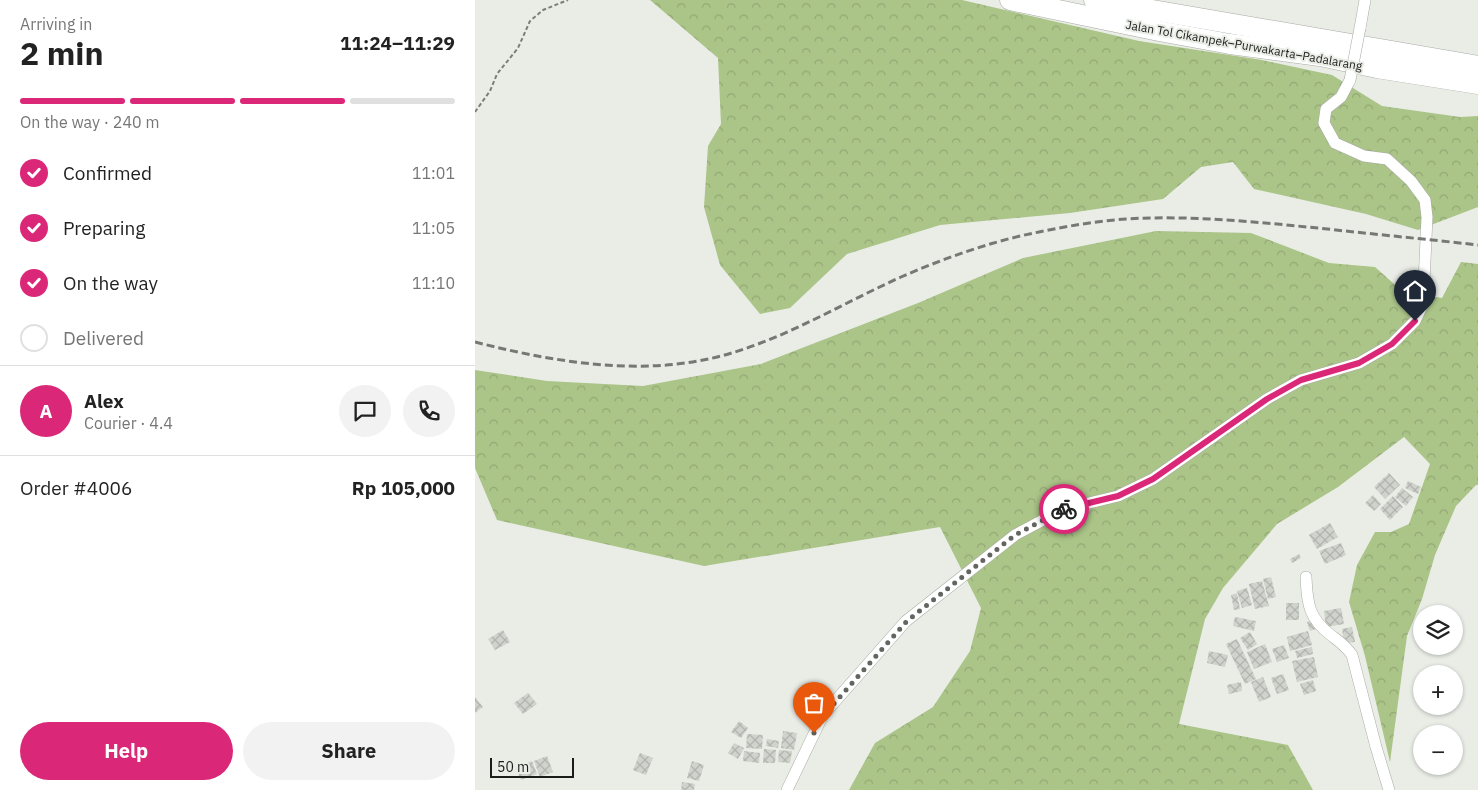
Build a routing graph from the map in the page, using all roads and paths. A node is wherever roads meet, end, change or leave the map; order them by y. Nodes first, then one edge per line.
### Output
1 (569, 0) edge
2 (1010, 0) edge
3 (1094, 0) edge
4 (1365, 0) edge
5 (1478, 66) edge
6 (1478, 84) edge
7 (475, 112) edge
8 (1306, 577) dead end
9 (787, 790) edge
10 (1389, 790) edge

1 - 7 path
2 - 6 highway, Jalan Tol Cikampek–Purwakarta–Padalarang
3 - 5 highway, Jalan Tol Cikampek–Purwakarta–Padalarang
4 - 9 street, bridge
8 - 10 street

